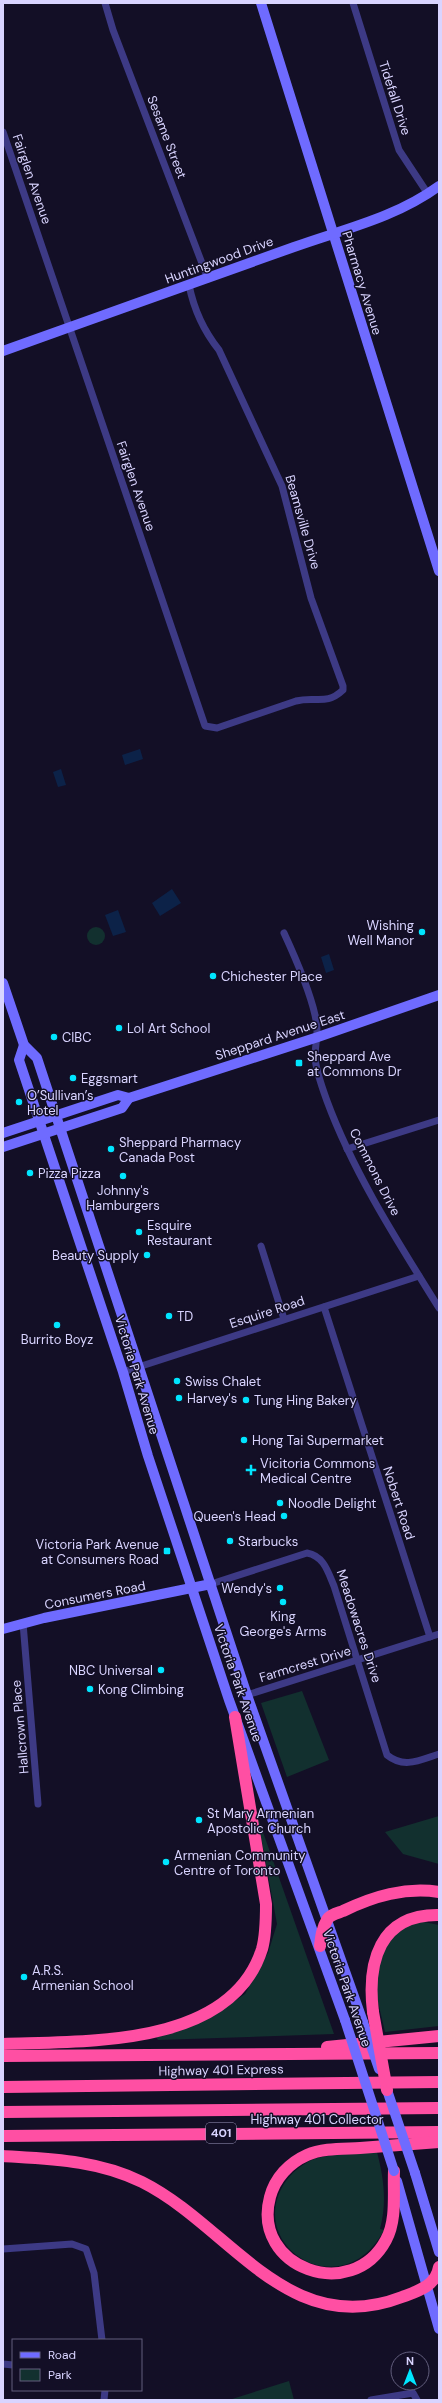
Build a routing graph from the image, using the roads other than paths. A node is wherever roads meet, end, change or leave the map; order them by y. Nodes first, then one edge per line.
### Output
1 (105, 3) edge
2 (261, 3) edge
3 (352, 3) edge
4 (3, 132) edge
5 (439, 186) edge
6 (428, 194) junction
7 (333, 233) junction
8 (208, 278) junction
9 (189, 285) junction
10 (69, 327) junction
11 (3, 351) edge
12 (439, 571) edge
13 (328, 700) joint
14 (284, 933) dead end
15 (3, 983) edge
16 (439, 995) edge
17 (318, 1037) junction
18 (24, 1045) junction
19 (129, 1098) junction
20 (56, 1116) junction
21 (439, 1120) edge
22 (39, 1122) junction
23 (61, 1129) junction
24 (3, 1132) edge
25 (44, 1135) junction
26 (3, 1147) edge
27 (347, 1149) junction
28 (261, 1246) dead end
29 (419, 1276) junction
30 (324, 1307) junction
31 (439, 1308) edge
32 (284, 1319) junction
33 (139, 1367) junction
34 (124, 1372) junction
35 (211, 1584) junction
36 (192, 1589) junction
37 (23, 1623) junction
38 (3, 1629) edge
39 (439, 1634) edge
40 (430, 1637) junction
41 (356, 1660) junction
42 (247, 1695) junction
43 (235, 1716) junction
44 (439, 1754) edge
45 (38, 1804) dead end
46 (439, 1892) edge
47 (439, 1915) edge
48 (327, 1918) junction
49 (320, 1946) junction
50 (439, 2036) edge
51 (3, 2044) edge
52 (439, 2053) edge
53 (235, 2054) junction
54 (3, 2056) edge
55 (439, 2082) edge
56 (3, 2087) edge
57 (387, 2090) junction
58 (439, 2108) edge
59 (3, 2112) edge
60 (439, 2132) edge
61 (3, 2136) edge
62 (439, 2142) edge
63 (3, 2156) edge
64 (394, 2171) junction
65 (3, 2249) edge
66 (439, 2252) edge
67 (439, 2267) edge
68 (427, 2287) junction
69 (439, 2329) edge
70 (102, 2339) edge
71 (371, 2400) edge
72 (417, 2400) edge

1 - 8 street, Sesame Street
2 - 7 main road, Pharmacy Avenue
3 - 6 street, Tidefall Drive
4 - 10 street, Fairglen Avenue
5 - 6 main road, Huntingwood Drive
6 - 7 main road, Huntingwood Drive
7 - 8 main road, Huntingwood Drive
7 - 12 main road, Pharmacy Avenue
8 - 9 main road, Huntingwood Drive
9 - 10 main road, Huntingwood Drive
9 - 13 street, Beamsville Drive
10 - 11 main road, Huntingwood Drive
10 - 13 street, Fairglen Avenue
14 - 17 street
15 - 18 main road, Victoria Park Avenue
16 - 17 main road, Sheppard Avenue East
17 - 19 main road, Sheppard Avenue East
17 - 27 street, Commons Drive
18 - 20 main road, Victoria Park Avenue
18 - 22 main road, Victoria Park Avenue
19 - 20 main road, Sheppard Avenue East
19 - 23 main road, Sheppard Avenue East
20 - 22 main road, Sheppard Avenue East
20 - 23 main road, Victoria Park Avenue
21 - 27 street
22 - 24 main road, Sheppard Avenue East
22 - 25 main road, Victoria Park Avenue
23 - 25 main road, Sheppard Avenue East
23 - 33 main road, Victoria Park Avenue
25 - 26 main road, Sheppard Avenue East
25 - 34 main road, Victoria Park Avenue
27 - 29 street, Commons Drive
28 - 32 street
29 - 30 street, Esquire Road
29 - 31 street, Commons Drive
30 - 32 street, Esquire Road
30 - 40 street, Nobert Road
32 - 33 street, Esquire Road
33 - 34 street, Esquire Road
33 - 35 main road, Victoria Park Avenue
34 - 36 main road, Victoria Park Avenue
35 - 36 main road, Meadowacres Drive
35 - 41 street, Meadowacres Drive
35 - 42 main road, Victoria Park Avenue
36 - 37 main road, Consumers Road
36 - 43 main road, Victoria Park Avenue
37 - 38 main road, Consumers Road
37 - 45 street, Hallcrown Place
39 - 40 street, Farmcrest Drive
40 - 41 street, Farmcrest Drive
41 - 42 street, Farmcrest Drive
41 - 44 street, Meadowacres Drive
42 - 48 main road, Victoria Park Avenue
43 - 49 main road, Victoria Park Avenue
43 - 51 highway
46 - 48 highway
47 - 57 highway, bridge
48 - 49 highway
48 - 57 main road, Victoria Park Avenue, bridge
49 - 64 main road, Victoria Park Avenue, bridge
50 - 53 highway
52 - 53 highway
53 - 54 highway
55 - 56 highway, Highway 401 Express
57 - 66 main road, Victoria Park Avenue, bridge
58 - 59 highway, 401
60 - 61 highway, Highway 401 Collector / 401
62 - 64 highway
63 - 68 highway
64 - 68 main road, Victoria Park Avenue
65 - 70 street
67 - 68 highway
68 - 69 main road, Victoria Park Avenue
71 - 72 street

